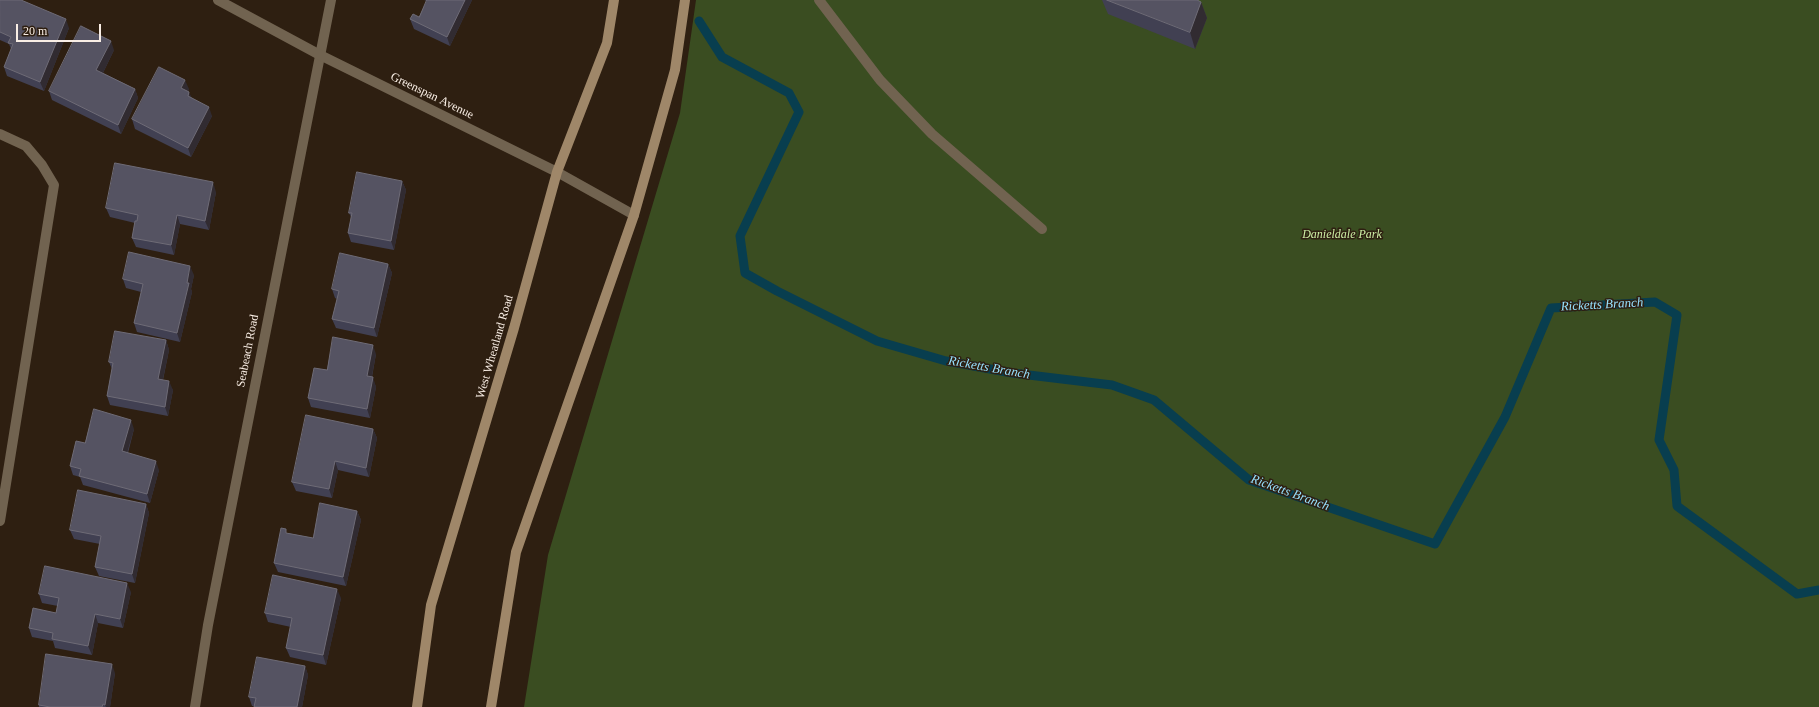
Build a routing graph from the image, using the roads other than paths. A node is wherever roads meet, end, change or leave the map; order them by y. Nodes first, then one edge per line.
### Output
1 (218, 0) edge
2 (331, 0) edge
3 (614, 0) edge
4 (685, 0) edge
5 (819, 0) edge
6 (320, 55) junction
7 (0, 134) edge
8 (557, 172) junction
9 (634, 215) junction
10 (1042, 229) dead end
11 (0, 521) edge
12 (195, 707) edge
13 (418, 707) edge
14 (491, 707) edge

1 - 6 street, Greenspan Avenue
2 - 6 street, Seabeach Road
3 - 8 main road, West Wheatland Road
4 - 9 main road
5 - 10 street
6 - 8 street, Greenspan Avenue
6 - 12 street, Seabeach Road
7 - 11 street
8 - 9 street, Greenspan Avenue
8 - 13 main road, West Wheatland Road
9 - 14 main road

